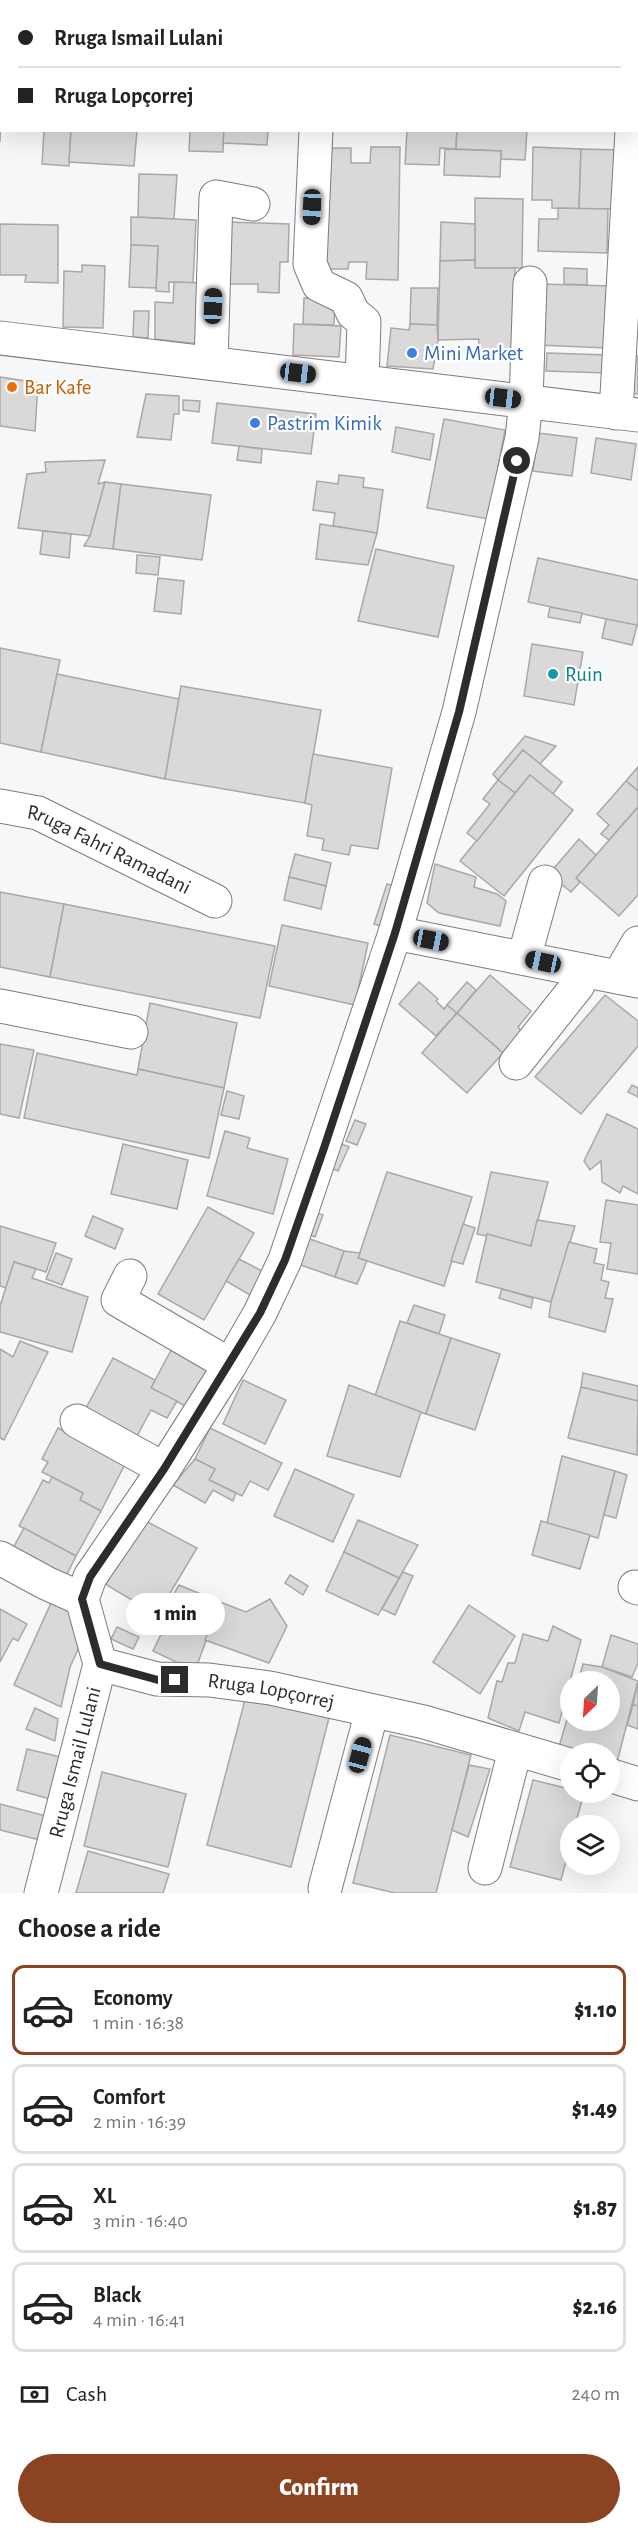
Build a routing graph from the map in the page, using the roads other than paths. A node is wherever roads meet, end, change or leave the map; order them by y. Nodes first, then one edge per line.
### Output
1 (316, 132) edge
2 (632, 132) edge
3 (253, 204) dead end
4 (530, 283) dead end
5 (0, 338) edge
6 (211, 363) junction
7 (362, 381) junction
8 (526, 401) junction
9 (627, 414) edge
10 (0, 806) edge
11 (545, 882) dead end
12 (215, 901) dead end
13 (395, 933) junction
14 (638, 943) edge
15 (524, 958) junction
16 (581, 970) junction
17 (628, 979) edge
18 (0, 1006) edge
19 (131, 1032) dead end
20 (516, 1063) dead end
21 (130, 1276) dead end
22 (230, 1365) junction
23 (77, 1421) dead end
24 (164, 1469) junction
25 (0, 1558) edge
26 (82, 1599) junction
27 (100, 1664) junction
28 (372, 1711) junction
29 (515, 1750) junction
30 (560, 1762) edge
31 (620, 1778) edge
32 (638, 1784) edge
33 (485, 1868) dead end
34 (325, 1888) dead end
35 (41, 1893) edge

1 - 7 street
2 - 9 street
3 - 6 street
4 - 8 street
5 - 6 street
6 - 7 street
7 - 8 street
8 - 9 street
8 - 13 street
10 - 12 street, Rruga Fahri Ramadani
11 - 15 street
13 - 15 street
13 - 22 street
14 - 17 street
15 - 16 street
16 - 17 street
16 - 20 street
18 - 19 street
21 - 22 street
22 - 24 street
23 - 24 street
24 - 26 street
25 - 26 street
26 - 27 street, Rruga Ismail Lulani
27 - 28 street, Rruga Lopçorrej
27 - 35 street, Rruga Ismail Lulani
28 - 29 street, Rruga Lopçorrej
28 - 34 street
29 - 30 street, Rruga Lopçorrej
29 - 33 street
31 - 32 street

